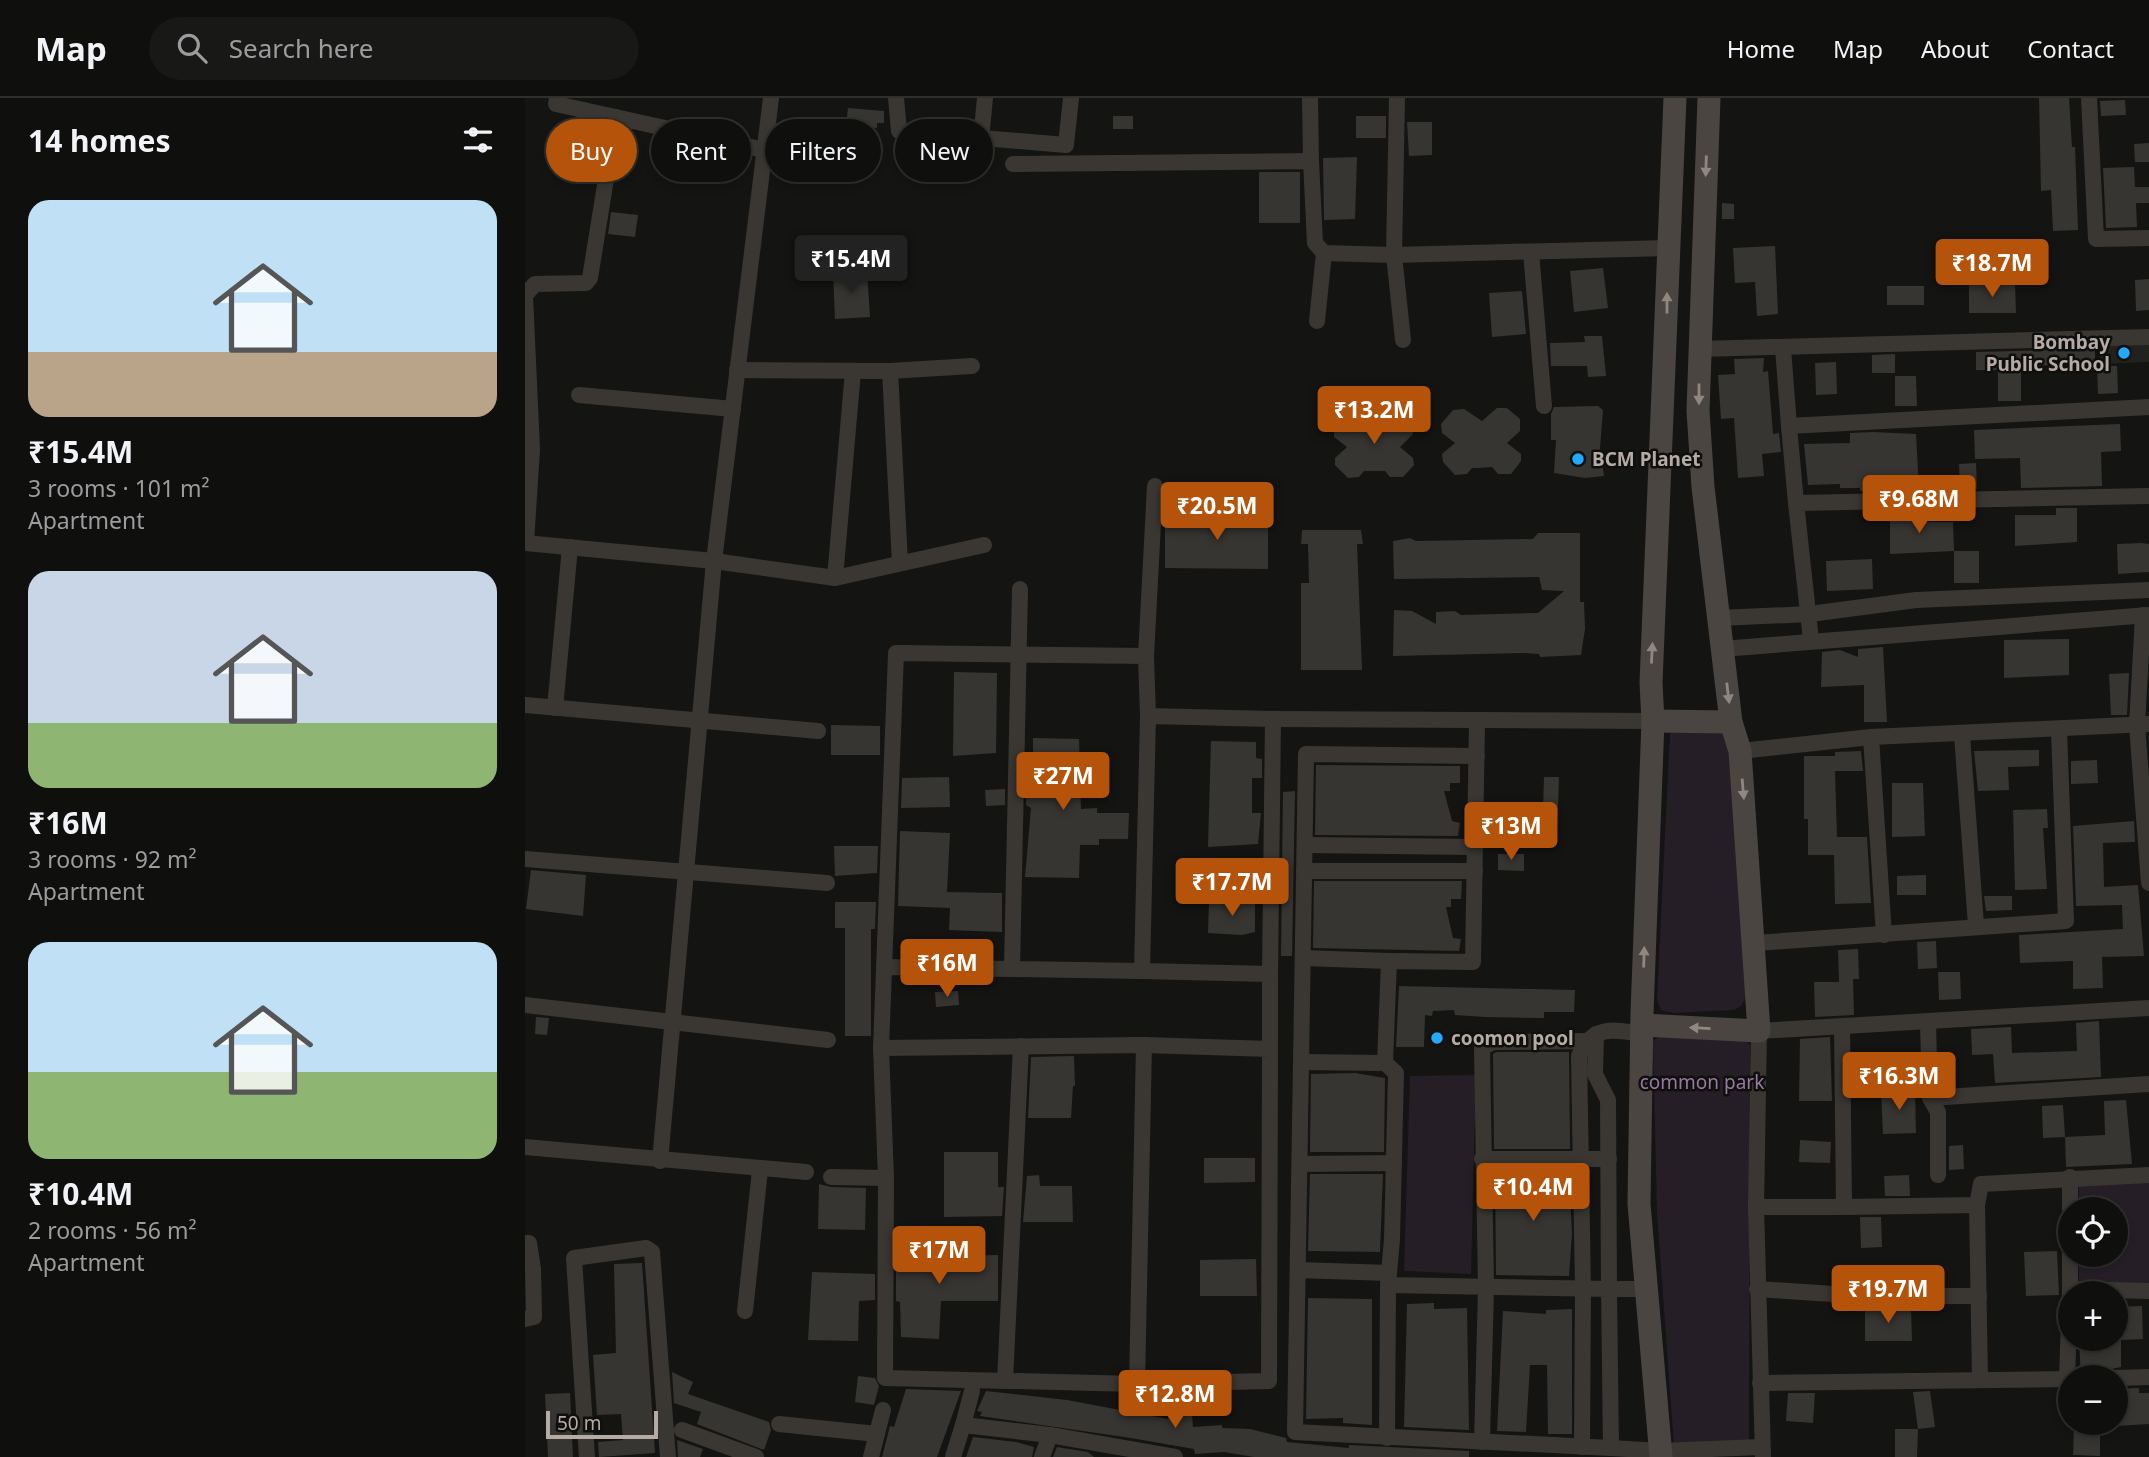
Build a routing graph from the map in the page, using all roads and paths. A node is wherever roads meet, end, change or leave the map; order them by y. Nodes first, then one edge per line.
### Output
1 (557, 98) edge
2 (771, 98) edge
3 (896, 98) edge
4 (985, 98) edge
5 (1070, 98) edge
6 (1310, 98) edge
7 (1397, 98) edge
8 (1675, 98) edge
9 (1709, 98) edge
10 (2089, 98) edge
11 (616, 117) junction
12 (898, 119) edge
13 (983, 119) edge
14 (993, 140) edge
15 (764, 150) junction
16 (1311, 161) junction
17 (1013, 164) dead end
18 (2149, 238) edge
19 (1667, 248) junction
20 (1531, 252) junction
21 (1324, 253) junction
22 (1394, 255) junction
23 (1317, 321) dead end
24 (2149, 337) edge
25 (1403, 340) dead end
26 (1783, 348) junction
27 (1699, 349) junction
28 (972, 366) dead end
29 (737, 370) junction
30 (853, 371) junction
31 (890, 371) junction
32 (579, 395) dead end
33 (1543, 406) dead end
34 (2149, 407) edge
35 (733, 409) junction
36 (1789, 426) junction
37 (1155, 486) dead end
38 (2149, 496) edge
39 (1796, 503) junction
40 (525, 543) edge
41 (984, 545) dead end
42 (570, 547) junction
43 (714, 561) junction
44 (900, 563) junction
45 (835, 578) junction
46 (1020, 589) dead end
47 (2149, 590) edge
48 (1810, 614) junction
49 (2146, 615) edge
50 (1719, 618) junction
51 (1811, 640) junction
52 (1722, 649) junction
53 (1020, 654) junction
54 (1146, 656) junction
55 (525, 705) edge
56 (555, 708) junction
57 (1148, 716) junction
58 (1273, 719) junction
59 (702, 721) junction
60 (1653, 721) junction
61 (1477, 722) junction
62 (1731, 722) junction
63 (2143, 725) edge
64 (818, 731) dead end
65 (2059, 731) junction
66 (1962, 734) junction
67 (1871, 737) junction
68 (1740, 751) junction
69 (1477, 756) junction
70 (1305, 845) junction
71 (1475, 848) junction
72 (525, 859) edge
73 (686, 871) junction
74 (1304, 871) junction
75 (1475, 871) junction
76 (827, 883) dead end
77 (2149, 883) edge
78 (1976, 925) junction
79 (1884, 934) junction
80 (1755, 943) junction
81 (1303, 958) junction
82 (1389, 961) junction
83 (884, 967) junction
84 (1012, 970) junction
85 (1142, 971) junction
86 (1270, 974) junction
87 (525, 1005) edge
88 (2149, 1008) edge
89 (673, 1023) junction
90 (1928, 1023) junction
91 (1842, 1027) junction
92 (1642, 1030) junction
93 (1759, 1031) junction
94 (1592, 1038) junction
95 (828, 1040) dead end
96 (1145, 1045) junction
97 (1021, 1046) junction
98 (881, 1048) junction
99 (1270, 1049) junction
100 (1301, 1062) junction
101 (1385, 1063) junction
102 (2149, 1084) edge
103 (1930, 1098) junction
104 (525, 1147) edge
105 (1581, 1158) junction
106 (1482, 1159) junction
107 (1609, 1159) junction
108 (660, 1161) junction
109 (1394, 1163) junction
110 (1300, 1164) junction
111 (760, 1170) junction
112 (806, 1172) dead end
113 (1938, 1175) dead end
114 (2149, 1175) edge
115 (2070, 1177) junction
116 (831, 1178) dead end
117 (886, 1178) junction
118 (2070, 1197) edge
119 (1977, 1205) junction
120 (1756, 1207) junction
121 (1844, 1207) junction
122 (525, 1243) edge
123 (1298, 1270) junction
124 (1388, 1279) junction
125 (1486, 1287) junction
126 (1583, 1289) junction
127 (1609, 1289) junction
128 (1646, 1289) junction
129 (1757, 1289) junction
130 (2128, 1290) edge
131 (2149, 1291) edge
132 (1979, 1296) junction
133 (745, 1311) dead end
134 (525, 1320) edge
135 (2149, 1377) edge
136 (2128, 1378) edge
137 (2058, 1379) edge
138 (1980, 1380) junction
139 (1005, 1381) junction
140 (1760, 1383) junction
141 (1137, 1384) junction
142 (972, 1391) dead end
143 (883, 1410) dead end
144 (779, 1424) dead end
145 (963, 1425) junction
146 (682, 1430) dead end
147 (877, 1434) junction
148 (1050, 1434) junction
149 (1387, 1438) junction
150 (1482, 1442) junction
151 (1582, 1447) junction
152 (1611, 1448) junction
153 (1762, 1452) edge
154 (1132, 1454) edge
155 (1661, 1454) edge
156 (587, 1457) edge
157 (668, 1457) edge
158 (756, 1457) edge
159 (871, 1457) edge
160 (953, 1457) edge
161 (1042, 1457) edge
162 (1175, 1457) edge

1 - 11 street
2 - 15 street
3 - 12 street
4 - 13 street
5 - 14 street
6 - 16 street
7 - 22 street
8 - 19 street
9 -> 27 street
10 - 18 street
11 - 15 street
11 - 40 street
15 - 29 street
16 - 17 street
16 - 21 street
19 - 20 street
60 -> 19 street
20 - 22 street
20 - 33 street
21 - 22 street
21 - 23 street
22 - 25 street
24 - 26 street
26 - 27 street
26 - 36 street
27 -> 50 street
28 - 31 street
29 - 30 street
29 - 35 street
30 - 31 street
30 - 45 street
31 - 44 street
32 - 35 street
34 - 36 street
35 - 43 street
36 - 39 street
37 - 54 street
38 - 39 street
39 - 48 street
40 - 42 street
41 - 44 street
42 - 43 street
42 - 56 street
43 - 45 street
43 - 59 street
44 - 45 street
46 - 53 street
47 - 48 street
48 - 50 street
48 - 51 street
49 - 51 street
49 - 63 street
50 - 52 street
51 - 52 street
52 -> 62 street
53 - 54 street
53 - 83 street
53 - 84 street
54 - 57 street
55 - 56 street
56 - 59 street
57 - 58 street
57 - 85 street
58 - 61 street
58 - 86 street
59 - 64 street
59 - 73 street
60 - 61 street
60 - 62 street
92 -> 60 street
61 - 69 street
62 - 68 street
63 - 65 street
63 - 77 street
65 - 66 street
65 - 78 street
66 - 67 street
66 - 78 street
67 - 68 street
67 - 79 street
68 -> 80 street
69 - 70 street
69 - 71 street
70 - 71 street
70 - 74 street
71 - 75 street
72 - 73 street
73 - 76 street
73 - 89 street
74 - 75 street
74 - 81 street
75 - 82 street
78 - 79 street
79 - 80 street
80 - 93 street
81 - 82 street
81 - 100 street
82 - 101 street
83 - 84 street
83 - 98 street
84 - 85 street
85 - 86 street
86 - 99 street
87 - 89 street
88 - 90 street
89 - 95 street
89 - 108 street
90 - 91 street
90 - 103 street
91 - 93 street
91 - 121 street
93 -> 92 street
92 - 94 street
92 - 128 street
93 - 120 street
94 - 105 street
94 - 106 street
94 - 107 street
96 - 97 street
96 - 99 street
96 - 141 street
97 - 98 street
97 - 139 street
98 - 117 street
99 - 141 street
100 - 101 street
100 - 110 street
101 - 109 street
102 - 103 street
103 - 113 street
104 - 108 street
105 - 106 street
105 - 107 street
105 - 126 street
106 - 125 street
107 - 127 street
108 - 111 street
109 - 110 street
109 - 124 street
110 - 123 street
111 - 112 street
111 - 133 street
114 - 115 street
115 - 118 street
115 - 119 street
116 - 117 street
117 - 139 street
119 - 121 street
119 - 132 street
120 - 121 street
120 - 129 street
122 - 134 street
123 - 124 street
123 - 149 street
124 - 125 street
124 - 149 street
125 - 126 street
125 - 150 street
126 - 127 street
126 - 151 street
127 - 128 street
127 - 152 street
128 - 155 street
129 - 132 street
129 - 140 street
130 - 131 street
132 - 138 street
135 - 136 street
137 - 138 street
138 - 140 street
139 - 141 street
140 - 153 street
142 - 145 street
143 - 147 street
144 - 147 street
145 - 148 street
145 - 160 street
146 - 158 street
147 - 159 street
148 - 154 street
148 - 161 street
149 - 150 street
150 - 151 street
151 - 152 street
152 - 155 street
153 - 155 street
154 - 162 street
156 - 157 street

